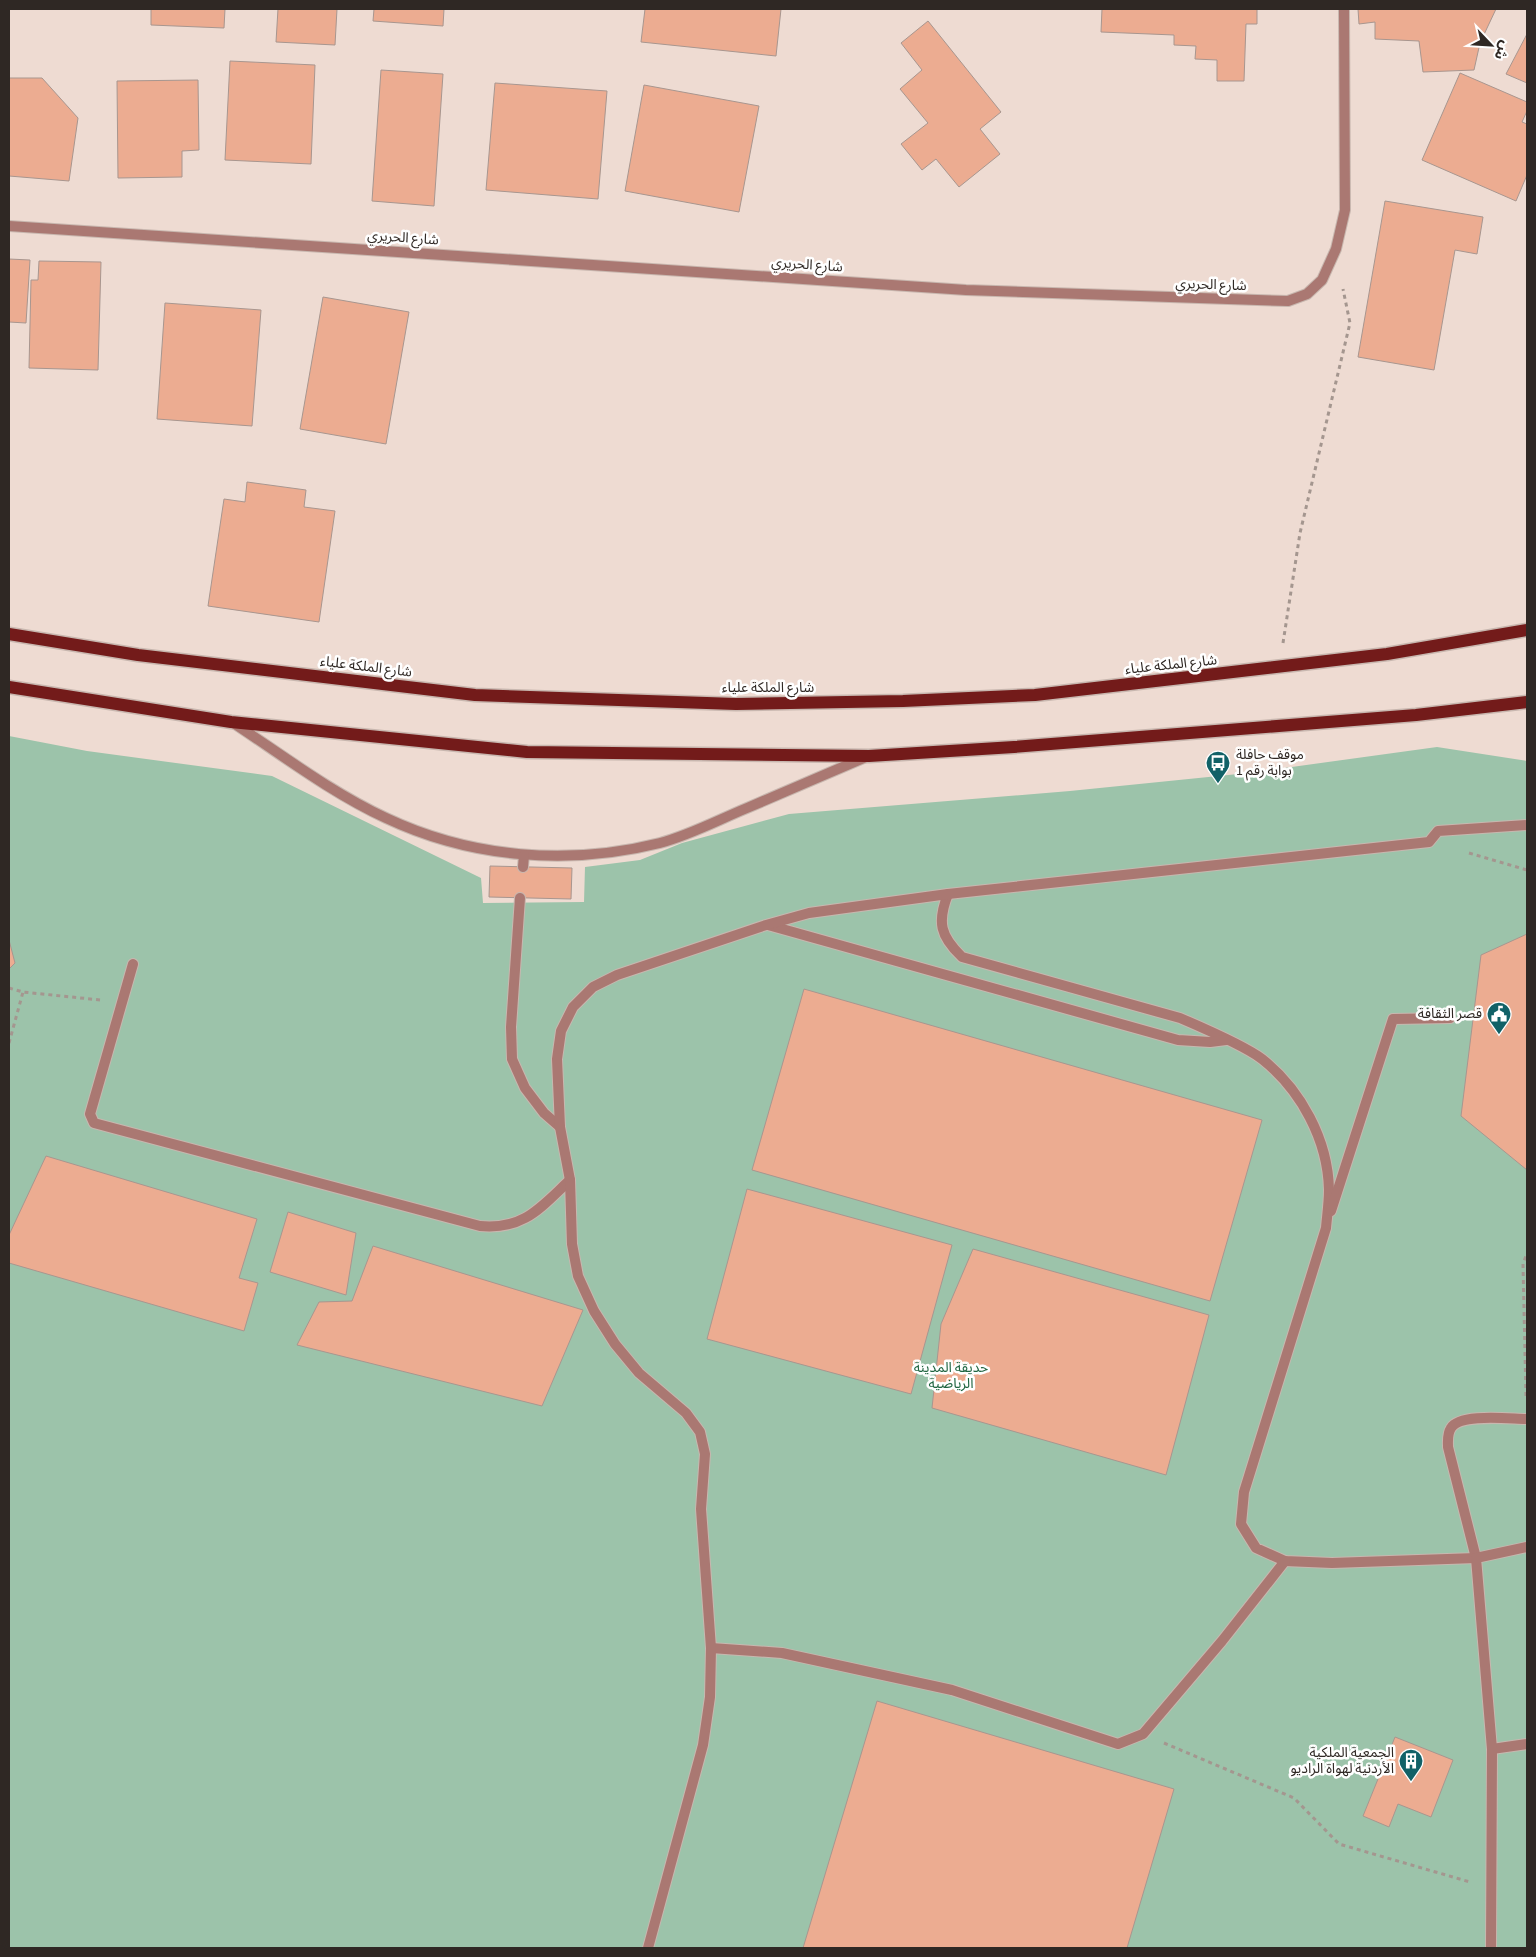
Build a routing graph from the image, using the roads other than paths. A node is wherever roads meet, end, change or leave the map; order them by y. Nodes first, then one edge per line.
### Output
1 (1344, 9) edge
2 (9, 226) edge
3 (1527, 630) edge
4 (9, 634) edge
5 (9, 688) edge
6 (1527, 702) edge
7 (231, 722) junction
8 (869, 756) junction
9 (1527, 825) edge
10 (524, 855) junction
11 (523, 867) dead end
12 (948, 894) junction
13 (520, 898) dead end
14 (766, 925) junction
15 (133, 964) dead end
16 (1450, 1018) dead end
17 (1226, 1040) junction
18 (560, 1127) junction
19 (570, 1180) junction
20 (1326, 1228) junction
21 (1527, 1419) edge
22 (1527, 1547) edge
23 (1476, 1558) junction
24 (1285, 1561) junction
25 (711, 1648) junction
26 (1527, 1744) edge
27 (1492, 1749) junction
28 (648, 1948) edge
29 (1491, 1948) edge

1 - 2 street, شارع الحريري
3 - 4 main road, شارع الملكة علياء
5 - 7 main road
6 - 8 main road
7 - 8 main road
7 - 10 street
8 - 10 street
9 - 12 street
10 - 11 street
12 - 14 street
12 - 17 street
13 - 18 street
14 - 17 street
14 - 18 street
15 - 19 street
16 - 20 street
17 - 20 street
18 - 19 street
19 - 25 street
20 - 24 street
21 - 23 street
22 - 23 street
23 - 24 street
23 - 27 street
24 - 25 street
25 - 28 street
26 - 27 street
27 - 29 street

